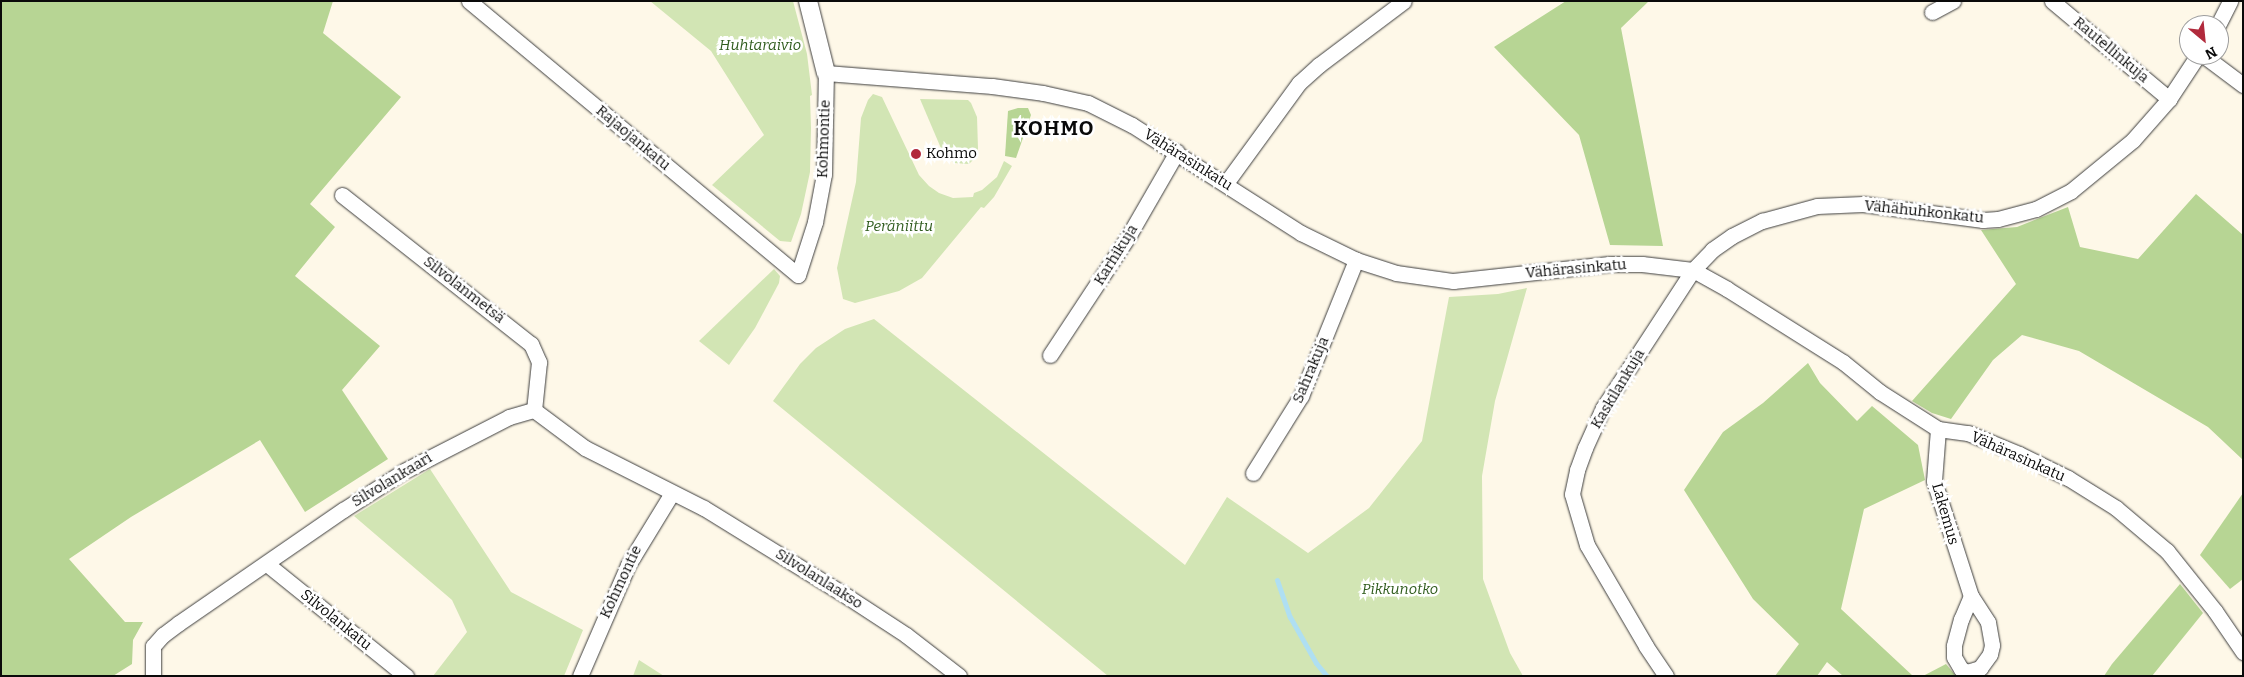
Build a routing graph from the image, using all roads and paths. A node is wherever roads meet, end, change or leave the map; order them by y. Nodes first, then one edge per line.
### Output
1 (468, 1) edge
2 (808, 1) edge
3 (1404, 1) edge
4 (1954, 1) edge
5 (2052, 1) edge
6 (2230, 1) edge
7 (1932, 12) dead end
8 (2223, 15) edge
9 (2191, 65) edge
10 (2217, 65) edge
11 (826, 73) junction
12 (2243, 85) edge
13 (2169, 99) junction
14 (1176, 152) junction
15 (1226, 183) junction
16 (342, 195) dead end
17 (1356, 260) junction
18 (1693, 270) junction
19 (798, 275) joint
20 (1050, 355) dead end
21 (534, 410) junction
22 (1938, 429) junction
23 (1253, 473) dead end
24 (672, 493) junction
25 (267, 564) junction
26 (1971, 596) dead end
27 (2243, 652) edge
28 (153, 676) edge
29 (406, 676) edge
30 (580, 676) edge
31 (959, 676) edge
32 (1666, 676) edge

1 - 19 street, Rajaojankatu
2 - 11 street, Kohmontie
3 - 15 street
4 - 7 street
5 - 13 street, Rautellinkuja
6 - 8 street
9 - 13 street, Vähähuhkonkatu
10 - 12 street
11 - 14 street, Vähärasinkatu
11 - 19 street, Kohmontie
13 - 18 street, Vähähuhkonkatu
14 - 15 street, Vähärasinkatu
14 - 20 street, Karhikuja
15 - 17 street, Vähärasinkatu
16 - 21 street, Silvolanmetsä
17 - 18 street, Vähärasinkatu
17 - 23 street, Sahrakuja
18 - 22 street, Vähärasinkatu
18 - 32 street, Kaskilankuja
21 - 24 street
21 - 25 street, Silvolankaari
22 - 26 street, Lakemus
22 - 27 street, Vähärasinkatu
24 - 30 street, Kohmontie
24 - 31 street, Silvolanlaakso
25 - 28 street, Silvolankaari
25 - 29 street, Silvolankatu

